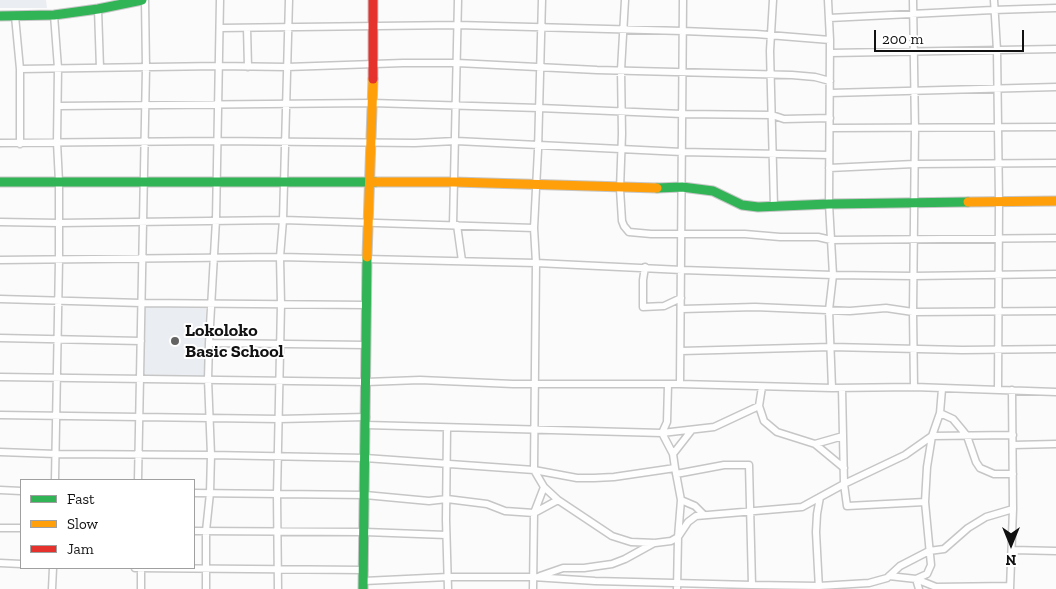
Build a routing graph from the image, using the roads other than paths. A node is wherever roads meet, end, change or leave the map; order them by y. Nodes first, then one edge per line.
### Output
1 (143, 0) edge
2 (220, 0) edge
3 (288, 0) edge
4 (373, 0) edge
5 (458, 0) edge
6 (542, 0) edge
7 (625, 0) edge
8 (683, 0) edge
9 (773, 0) edge
10 (828, 0) edge
11 (913, 0) edge
12 (994, 0) edge
13 (1056, 8) edge
14 (98, 9) junction
15 (993, 10) junction
16 (54, 15) junction
17 (913, 15) junction
18 (0, 16) edge
19 (15, 16) junction
20 (829, 18) junction
21 (373, 26) junction
22 (457, 26) junction
23 (220, 28) junction
24 (247, 28) junction
25 (289, 28) junction
26 (542, 28) junction
27 (624, 30) junction
28 (683, 31) junction
29 (772, 35) junction
30 (830, 40) junction
31 (1056, 49) edge
32 (996, 50) junction
33 (913, 51) junction
34 (830, 54) junction
35 (457, 63) junction
36 (373, 64) junction
37 (218, 66) junction
38 (248, 67) junction
39 (287, 67) junction
40 (541, 67) junction
41 (58, 68) junction
42 (100, 68) junction
43 (146, 68) junction
44 (20, 69) junction
45 (621, 70) junction
46 (683, 72) junction
47 (770, 75) junction
48 (830, 81) junction
49 (1056, 88) edge
50 (996, 89) junction
51 (914, 91) junction
52 (830, 93) junction
53 (218, 104) junction
54 (285, 104) junction
55 (372, 104) junction
56 (145, 105) junction
57 (58, 106) junction
58 (456, 106) junction
59 (539, 108) junction
60 (622, 112) junction
61 (682, 114) junction
62 (772, 115) junction
63 (830, 118) junction
64 (997, 126) junction
65 (1056, 127) edge
66 (830, 128) junction
67 (915, 129) junction
68 (217, 140) junction
69 (284, 141) junction
70 (57, 142) junction
71 (145, 142) junction
72 (371, 142) junction
73 (456, 142) junction
74 (0, 143) edge
75 (20, 144) junction
76 (538, 145) junction
77 (622, 148) junction
78 (682, 152) junction
79 (773, 154) junction
80 (829, 155) junction
81 (1056, 163) edge
82 (914, 164) junction
83 (998, 164) junction
84 (829, 168) junction
85 (144, 181) junction
86 (284, 181) junction
87 (0, 182) edge
88 (59, 182) junction
89 (216, 182) junction
90 (370, 182) junction
91 (454, 182) junction
92 (537, 186) junction
93 (682, 187) junction
94 (620, 189) junction
95 (1056, 201) edge
96 (999, 202) junction
97 (913, 203) junction
98 (829, 204) junction
99 (774, 207) junction
100 (216, 220) junction
101 (283, 220) junction
102 (144, 221) junction
103 (0, 222) edge
104 (59, 223) junction
105 (369, 223) junction
106 (455, 225) junction
107 (534, 228) junction
108 (682, 234) junction
109 (999, 238) junction
110 (1056, 238) edge
111 (914, 239) junction
112 (831, 240) junction
113 (280, 258) junction
114 (214, 259) junction
115 (367, 259) junction
116 (0, 260) edge
117 (59, 260) junction
118 (143, 260) junction
119 (462, 261) junction
120 (536, 263) junction
121 (646, 267) junction
122 (682, 270) junction
123 (1056, 274) edge
124 (833, 275) junction
125 (999, 275) junction
126 (913, 276) junction
127 (682, 298) junction
128 (0, 299) edge
129 (58, 301) junction
130 (141, 303) junction
131 (211, 303) junction
132 (281, 304) junction
133 (367, 305) junction
134 (682, 309) junction
135 (829, 310) junction
136 (1056, 311) edge
137 (913, 312) junction
138 (998, 312) junction
139 (0, 338) edge
140 (58, 340) junction
141 (141, 341) junction
142 (209, 342) junction
143 (280, 343) junction
144 (366, 345) junction
145 (831, 347) junction
146 (914, 349) junction
147 (999, 350) junction
148 (1056, 350) edge
149 (681, 351) junction
150 (0, 377) edge
151 (58, 377) junction
152 (208, 379) junction
153 (141, 380) junction
154 (280, 380) junction
155 (366, 382) junction
156 (535, 384) junction
157 (680, 384) junction
158 (668, 385) junction
159 (762, 387) junction
160 (914, 387) junction
161 (832, 388) junction
162 (842, 388) junction
163 (942, 389) junction
164 (998, 390) junction
165 (1012, 390) junction
166 (1056, 392) edge
167 (760, 406) junction
168 (940, 413) junction
169 (0, 415) edge
170 (56, 416) junction
171 (138, 417) junction
172 (210, 418) junction
173 (280, 419) junction
174 (366, 421) junction
175 (447, 428) junction
176 (535, 429) junction
177 (691, 431) junction
178 (662, 433) junction
179 (1013, 435) junction
180 (843, 436) junction
181 (932, 436) junction
182 (967, 436) junction
183 (815, 444) junction
184 (1056, 444) edge
185 (1013, 445) junction
186 (0, 452) edge
187 (56, 454) junction
188 (673, 454) junction
189 (139, 455) junction
190 (211, 455) junction
191 (278, 457) junction
192 (366, 458) junction
193 (447, 464) junction
194 (844, 468) junction
195 (534, 470) junction
196 (676, 471) junction
197 (1012, 474) junction
198 (55, 479) edge
199 (138, 479) edge
200 (844, 484) junction
201 (544, 486) junction
202 (0, 490) edge
203 (20, 491) edge
204 (195, 493) edge
205 (210, 493) junction
206 (277, 495) junction
207 (365, 495) junction
208 (820, 497) junction
209 (447, 499) junction
210 (558, 500) junction
211 (681, 500) junction
212 (925, 502) junction
213 (1013, 509) junction
214 (750, 512) junction
215 (534, 514) junction
216 (704, 515) junction
217 (0, 528) edge
218 (20, 528) edge
219 (195, 531) edge
220 (206, 531) junction
221 (278, 532) junction
222 (364, 532) junction
223 (446, 535) junction
224 (678, 537) junction
225 (655, 543) junction
226 (1012, 550) junction
227 (929, 551) junction
228 (1056, 551) edge
229 (0, 563) edge
230 (20, 564) edge
231 (53, 569) edge
232 (141, 569) edge
233 (195, 569) edge
234 (206, 569) junction
235 (278, 569) junction
236 (364, 570) junction
237 (889, 576) junction
238 (448, 577) junction
239 (536, 577) junction
240 (916, 579) junction
241 (363, 585) edge
242 (752, 585) junction
243 (677, 586) edge
244 (819, 587) edge
245 (1010, 587) edge
246 (52, 589) edge
247 (140, 589) edge
248 (206, 589) edge
249 (278, 589) edge
250 (448, 589) edge
251 (533, 589) edge
252 (919, 589) edge

1 - 14 street
1 - 43 street
2 - 23 street
3 - 25 street
4 - 21 street
5 - 22 street
6 - 26 street
7 - 27 street
8 - 28 street
9 - 29 street
10 - 20 street
11 - 17 street
12 - 15 street
13 - 15 street
14 - 16 street
14 - 42 street
15 - 17 street
15 - 32 street
16 - 19 street
16 - 41 street
17 - 20 street
17 - 33 street
18 - 19 street
19 - 44 street
20 - 30 street
21 - 22 street
21 - 25 street
21 - 36 street
22 - 26 street
22 - 35 street
23 - 24 street
23 - 37 street
24 - 25 street
24 - 38 street
25 - 39 street
26 - 27 street
26 - 40 street
27 - 28 street
27 - 45 street
28 - 29 street
28 - 46 street
29 - 30 street
29 - 47 street
30 - 34 street
31 - 32 street
32 - 33 street
32 - 50 street
33 - 34 street
33 - 51 street
34 - 48 street
35 - 36 street
35 - 40 street
35 - 58 street
36 - 39 street
36 - 55 street
37 - 38 street
37 - 43 street
37 - 53 street
38 - 39 street
39 - 54 street
40 - 45 street
40 - 59 street
41 - 42 street
41 - 44 street
41 - 57 street
42 - 43 street
43 - 56 street
44 - 75 street
45 - 46 street
45 - 60 street
46 - 47 street
46 - 61 street
47 - 48 street
47 - 62 street
48 - 52 street
49 - 50 street
50 - 51 street
50 - 64 street
51 - 52 street
51 - 67 street
52 - 63 street
53 - 54 street
53 - 56 street
53 - 68 street
54 - 55 street
54 - 69 street
55 - 58 street
55 - 72 street
56 - 57 street
56 - 71 street
57 - 70 street
58 - 59 street
58 - 73 street
59 - 60 street
59 - 76 street
60 - 61 street
60 - 77 street
61 - 62 street
61 - 78 street
62 - 63 street
62 - 79 street
63 - 66 street
64 - 65 street
64 - 67 street
64 - 83 street
66 - 67 street
66 - 80 street
67 - 82 street
68 - 69 street
68 - 71 street
68 - 89 street
69 - 72 street
69 - 86 street
70 - 71 street
70 - 75 street
70 - 88 street
71 - 85 street
72 - 73 street
72 - 90 street
73 - 76 street
73 - 91 street
74 - 75 street
76 - 77 street
76 - 92 street
77 - 78 street
77 - 94 street
78 - 79 street
78 - 93 street
79 - 80 street
79 - 99 street
80 - 84 street
81 - 83 street
82 - 83 street
82 - 84 street
82 - 97 street
83 - 96 street
84 - 98 street
85 - 88 street
85 - 89 street
85 - 102 street
86 - 89 street
86 - 90 street
86 - 101 street
87 - 88 street
88 - 104 street
89 - 100 street
90 - 91 street
90 - 105 street
91 - 92 street
91 - 106 street
92 - 94 street
92 - 107 street
93 - 94 street
93 - 99 street
93 - 108 street
94 - 108 street
95 - 96 street
96 - 97 street
96 - 109 street
97 - 98 street
97 - 111 street
98 - 99 street
98 - 112 street
100 - 101 street
100 - 102 street
100 - 114 street
101 - 105 street
101 - 113 street
102 - 104 street
102 - 118 street
103 - 104 street
104 - 117 street
105 - 106 street
105 - 115 street
106 - 107 street
106 - 119 street
107 - 120 street
108 - 112 street
108 - 122 street
109 - 110 street
109 - 111 street
109 - 125 street
111 - 112 street
111 - 126 street
112 - 124 street
113 - 114 street
113 - 115 street
113 - 132 street
114 - 118 street
114 - 131 street
115 - 119 street
115 - 133 street
116 - 117 street
117 - 118 street
117 - 129 street
118 - 130 street
119 - 120 street
120 - 121 street
120 - 156 street
121 - 122 street
121 - 127 street
122 - 124 street
122 - 127 street
123 - 125 street
124 - 126 street
124 - 135 street
125 - 126 street
125 - 138 street
126 - 137 street
127 - 134 street
128 - 129 street
129 - 130 street
129 - 140 street
130 - 131 street
130 - 141 street
131 - 132 street
131 - 142 street
132 - 133 street
132 - 143 street
133 - 144 street
134 - 135 street
134 - 149 street
135 - 137 street
135 - 145 street
136 - 138 street
137 - 138 street
137 - 146 street
138 - 147 street
139 - 140 street
140 - 141 street
140 - 151 street
141 - 153 street
142 - 143 street
142 - 152 street
143 - 144 street
143 - 154 street
144 - 155 street
145 - 146 street
145 - 149 street
145 - 161 street
146 - 147 street
146 - 160 street
147 - 148 street
147 - 164 street
149 - 157 street
150 - 151 street
151 - 153 street
151 - 170 street
152 - 153 street
152 - 154 street
152 - 172 street
153 - 171 street
154 - 155 street
154 - 173 street
155 - 156 street
155 - 174 street
156 - 158 street
156 - 176 street
157 - 158 street
157 - 159 street
158 - 178 street
159 - 161 street
159 - 167 street
160 - 162 street
160 - 163 street
161 - 162 street
162 - 180 street
163 - 164 street
163 - 168 street
164 - 165 street
165 - 166 street
165 - 179 street
167 - 177 street
167 - 183 street
168 - 181 street
168 - 182 street
169 - 170 street
170 - 171 street
170 - 187 street
171 - 172 street
171 - 189 street
172 - 173 street
172 - 190 street
173 - 174 street
173 - 191 street
174 - 175 street
174 - 192 street
175 - 176 street
175 - 193 street
176 - 178 street
176 - 195 street
177 - 178 street
177 - 188 street
178 - 188 street
179 - 182 street
179 - 185 street
180 - 183 street
180 - 194 street
181 - 182 street
181 - 200 street
181 - 212 street
182 - 197 street
183 - 194 street
184 - 185 street
185 - 197 street
186 - 187 street
187 - 189 street
187 - 198 street
188 - 196 street
189 - 190 street
189 - 199 street
190 - 191 street
190 - 205 street
191 - 192 street
191 - 206 street
192 - 193 street
192 - 207 street
193 - 195 street
193 - 209 street
194 - 200 street
195 - 196 street
195 - 201 street
196 - 211 street
196 - 214 street
197 - 213 street
200 - 208 street
200 - 212 street
201 - 210 street
201 - 215 street
202 - 203 street
204 - 205 street
205 - 206 street
205 - 220 street
206 - 207 street
206 - 221 street
207 - 209 street
207 - 222 street
208 - 214 street
208 - 244 street
209 - 215 street
209 - 223 street
210 - 215 street
210 - 225 street
211 - 216 street
211 - 224 street
212 - 227 street
213 - 226 street
213 - 227 street
214 - 216 street
214 - 242 street
215 - 239 street
216 - 224 street
217 - 218 street
219 - 220 street
220 - 221 street
220 - 234 street
221 - 222 street
221 - 235 street
222 - 223 street
222 - 236 street
223 - 238 street
224 - 225 street
224 - 243 street
225 - 239 street
226 - 228 street
226 - 245 street
227 - 237 street
227 - 240 street
229 - 230 street
231 - 246 street
232 - 247 street
233 - 234 street
234 - 235 street
234 - 248 street
235 - 236 street
235 - 249 street
236 - 241 street
237 - 240 street
237 - 244 street
238 - 239 street
238 - 241 street
238 - 250 street
239 - 243 street
239 - 251 street
240 - 245 street
240 - 252 street
242 - 243 street
242 - 244 street

